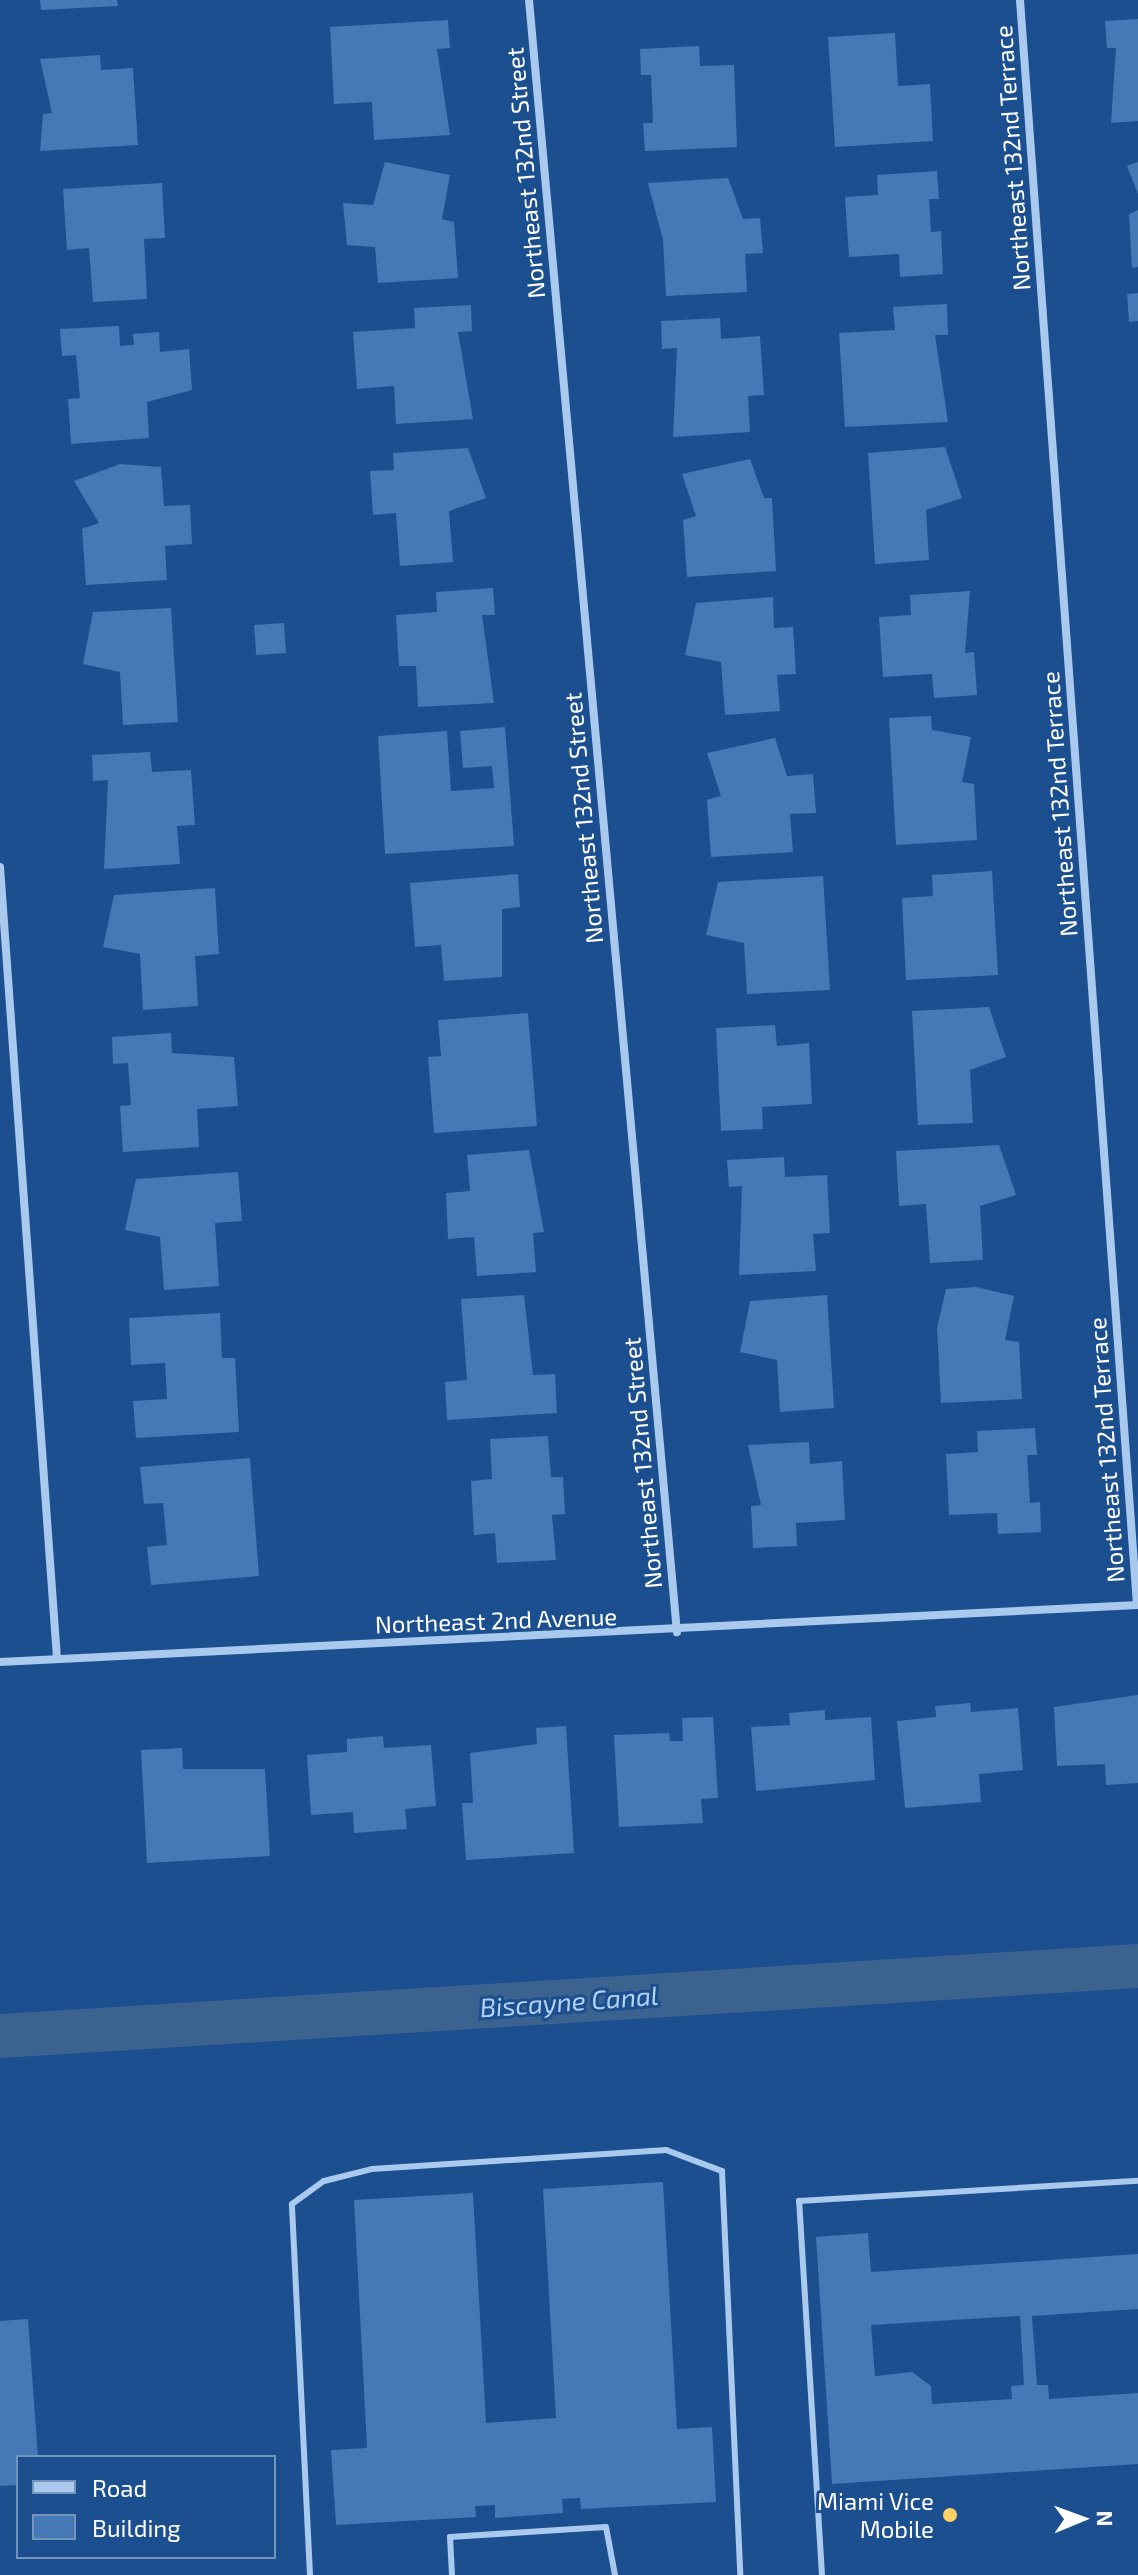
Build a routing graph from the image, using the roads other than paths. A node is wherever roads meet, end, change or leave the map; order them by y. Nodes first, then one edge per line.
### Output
1 (529, 0) edge
2 (1020, 0) edge
3 (0, 867) edge
4 (1138, 1605) edge
5 (677, 1632) junction
6 (57, 1659) junction
7 (0, 1662) edge
8 (1138, 2181) edge
9 (310, 2575) edge
10 (452, 2575) edge
11 (615, 2575) edge
12 (740, 2575) edge
13 (822, 2575) edge

1 - 5 street, Northeast 132nd Street
2 - 4 street, Northeast 132nd Terrace
3 - 6 street
4 - 5 street, Northeast 2nd Avenue
5 - 6 street, Northeast 2nd Avenue
6 - 7 street, Northeast 2nd Avenue
8 - 13 lane
9 - 12 lane
10 - 11 lane

